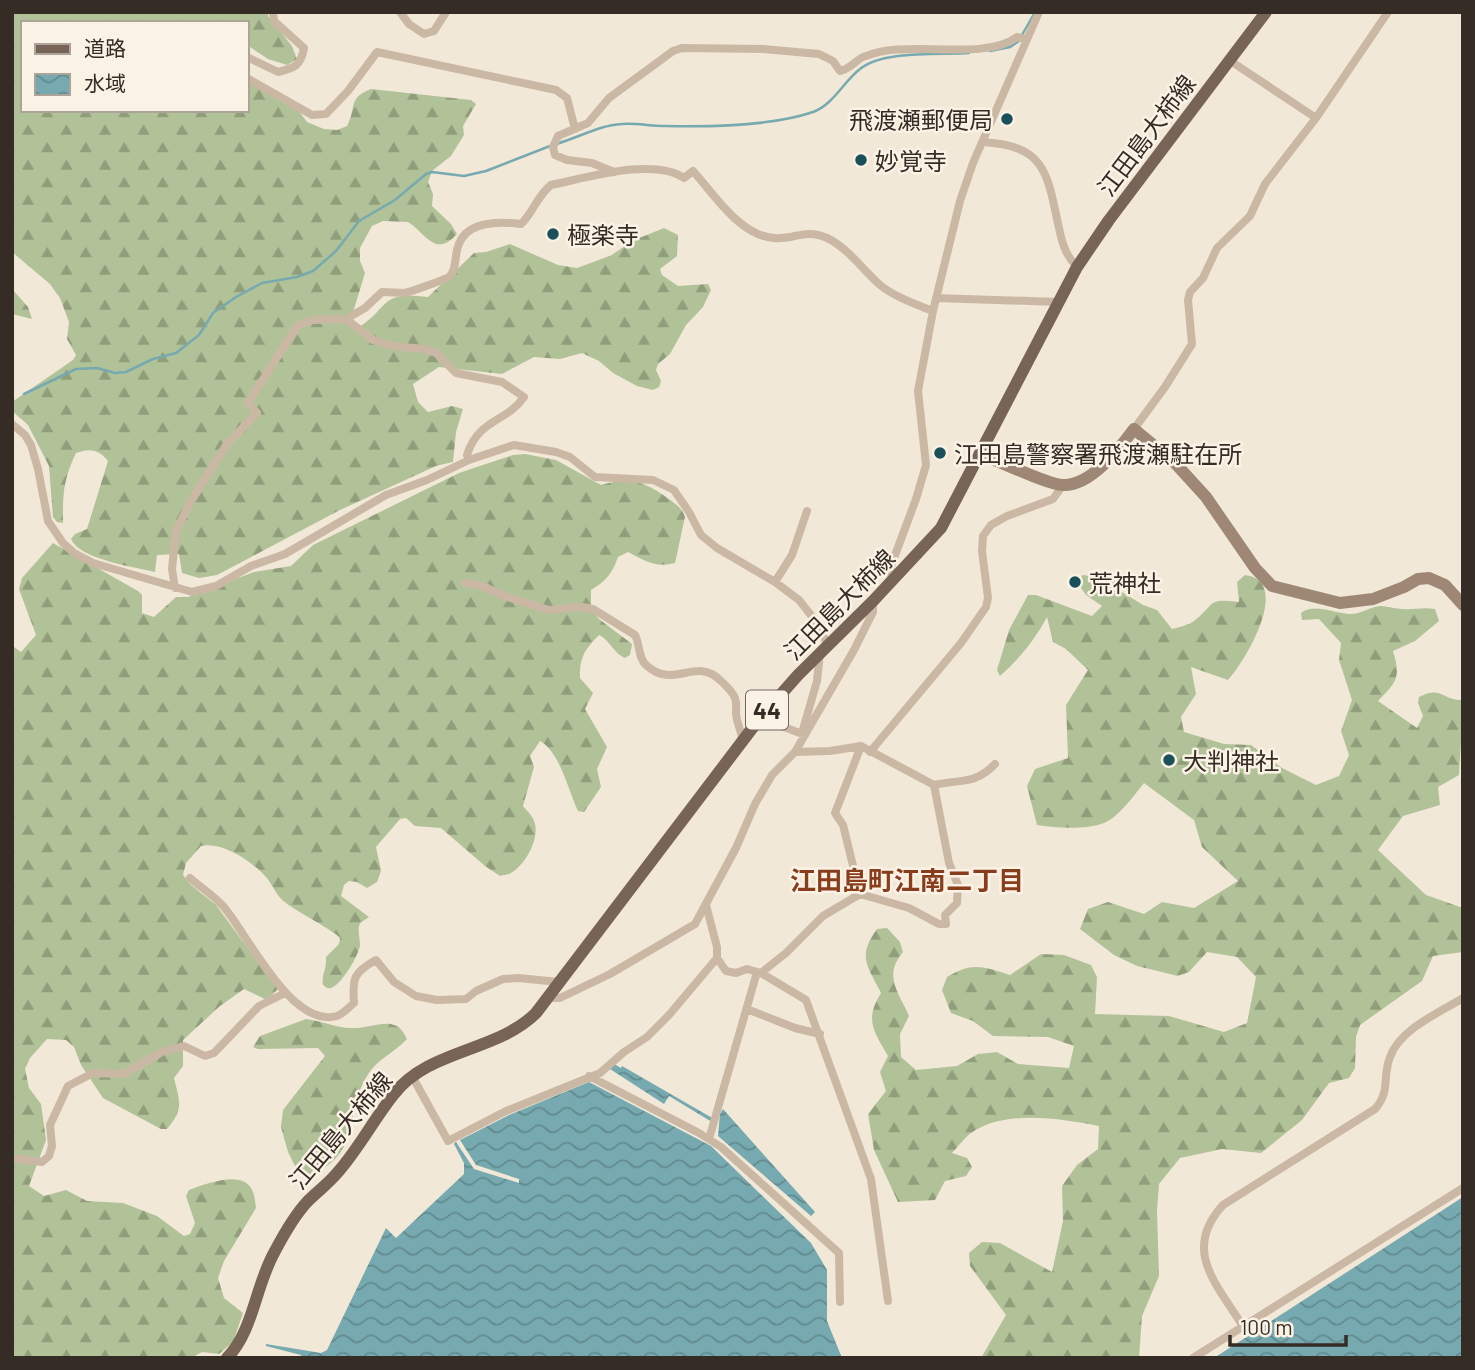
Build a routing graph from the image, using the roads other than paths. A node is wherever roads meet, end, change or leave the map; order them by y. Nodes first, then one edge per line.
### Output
1 (273, 12) edge
2 (400, 12) edge
3 (446, 12) edge
4 (1039, 12) edge
5 (1266, 12) edge
6 (1388, 12) edge
7 (1022, 38) junction
8 (248, 57) edge
9 (1229, 60) junction
10 (248, 79) edge
11 (1316, 118) junction
12 (575, 129) junction
13 (983, 142) junction
14 (616, 173) junction
15 (1077, 267) junction
16 (936, 298) junction
17 (1059, 302) junction
18 (933, 312) junction
19 (346, 319) junction
20 (12, 424) edge
21 (1134, 429) junction
22 (980, 454) junction
23 (469, 460) junction
24 (1063, 485) junction
25 (807, 511) dead end
26 (891, 580) junction
27 (775, 582) junction
28 (465, 583) dead end
29 (175, 587) junction
30 (873, 601) junction
31 (1463, 606) edge
32 (824, 649) junction
33 (760, 718) junction
34 (804, 734) junction
35 (743, 740) junction
36 (861, 746) junction
37 (795, 752) junction
38 (870, 752) junction
39 (995, 764) dead end
40 (934, 785) junction
41 (190, 878) dead end
42 (860, 894) junction
43 (706, 905) junction
44 (717, 958) junction
45 (759, 972) junction
46 (559, 982) junction
47 (285, 993) junction
48 (548, 998) junction
49 (1463, 998) edge
50 (747, 1009) junction
51 (820, 1034) junction
52 (412, 1076) junction
53 (589, 1076) junction
54 (709, 1139) junction
55 (12, 1158) edge
56 (1463, 1188) edge
57 (888, 1301) dead end
58 (840, 1302) dead end
59 (1242, 1325) junction
60 (227, 1358) edge
61 (1194, 1358) edge

1 - 8 street
2 - 3 street
4 - 7 street
5 - 9 main road, 江田島大柿線 / 44
6 - 11 street
7 - 12 street
7 - 13 street
9 - 11 street
9 - 15 main road, 江田島大柿線 / 44
10 - 12 street
11 - 21 street
12 - 14 street
13 - 15 street
13 - 16 street
14 - 18 street
14 - 19 street
15 - 17 main road, 江田島大柿線 / 44
16 - 17 street
16 - 18 street
17 - 22 main road, 江田島大柿線 / 44
18 - 26 street
19 - 23 street
19 - 29 street
20 - 29 street
21 - 24 main road
21 - 31 main road
22 - 24 main road
22 - 26 main road, 江田島大柿線 / 44
23 - 27 street
23 - 29 street
24 - 38 street
25 - 27 street
26 - 30 main road, 江田島大柿線 / 44
27 - 32 street
28 - 35 street
30 - 32 main road, 江田島大柿線 / 44
30 - 34 street
32 - 33 main road, 江田島大柿線 / 44
32 - 34 street
33 - 34 street
33 - 35 main road, 江田島大柿線 / 44
34 - 37 street
35 - 46 main road, 江田島大柿線 / 44
36 - 37 street
36 - 38 street
36 - 42 street
37 - 43 street
38 - 40 street
39 - 40 street
40 - 42 street
41 - 47 street
42 - 45 street
43 - 44 street
43 - 48 street
44 - 45 street
44 - 53 street
45 - 50 street
45 - 51 street
46 - 47 street
46 - 48 main road, 江田島大柿線 / 44
47 - 55 street
48 - 52 main road, 江田島大柿線 / 44
49 - 59 street
50 - 51 street
50 - 54 street
51 - 57 street
52 - 53 street
52 - 60 main road, 江田島大柿線 / 44
53 - 54 street
54 - 58 street
56 - 59 street
59 - 61 street

